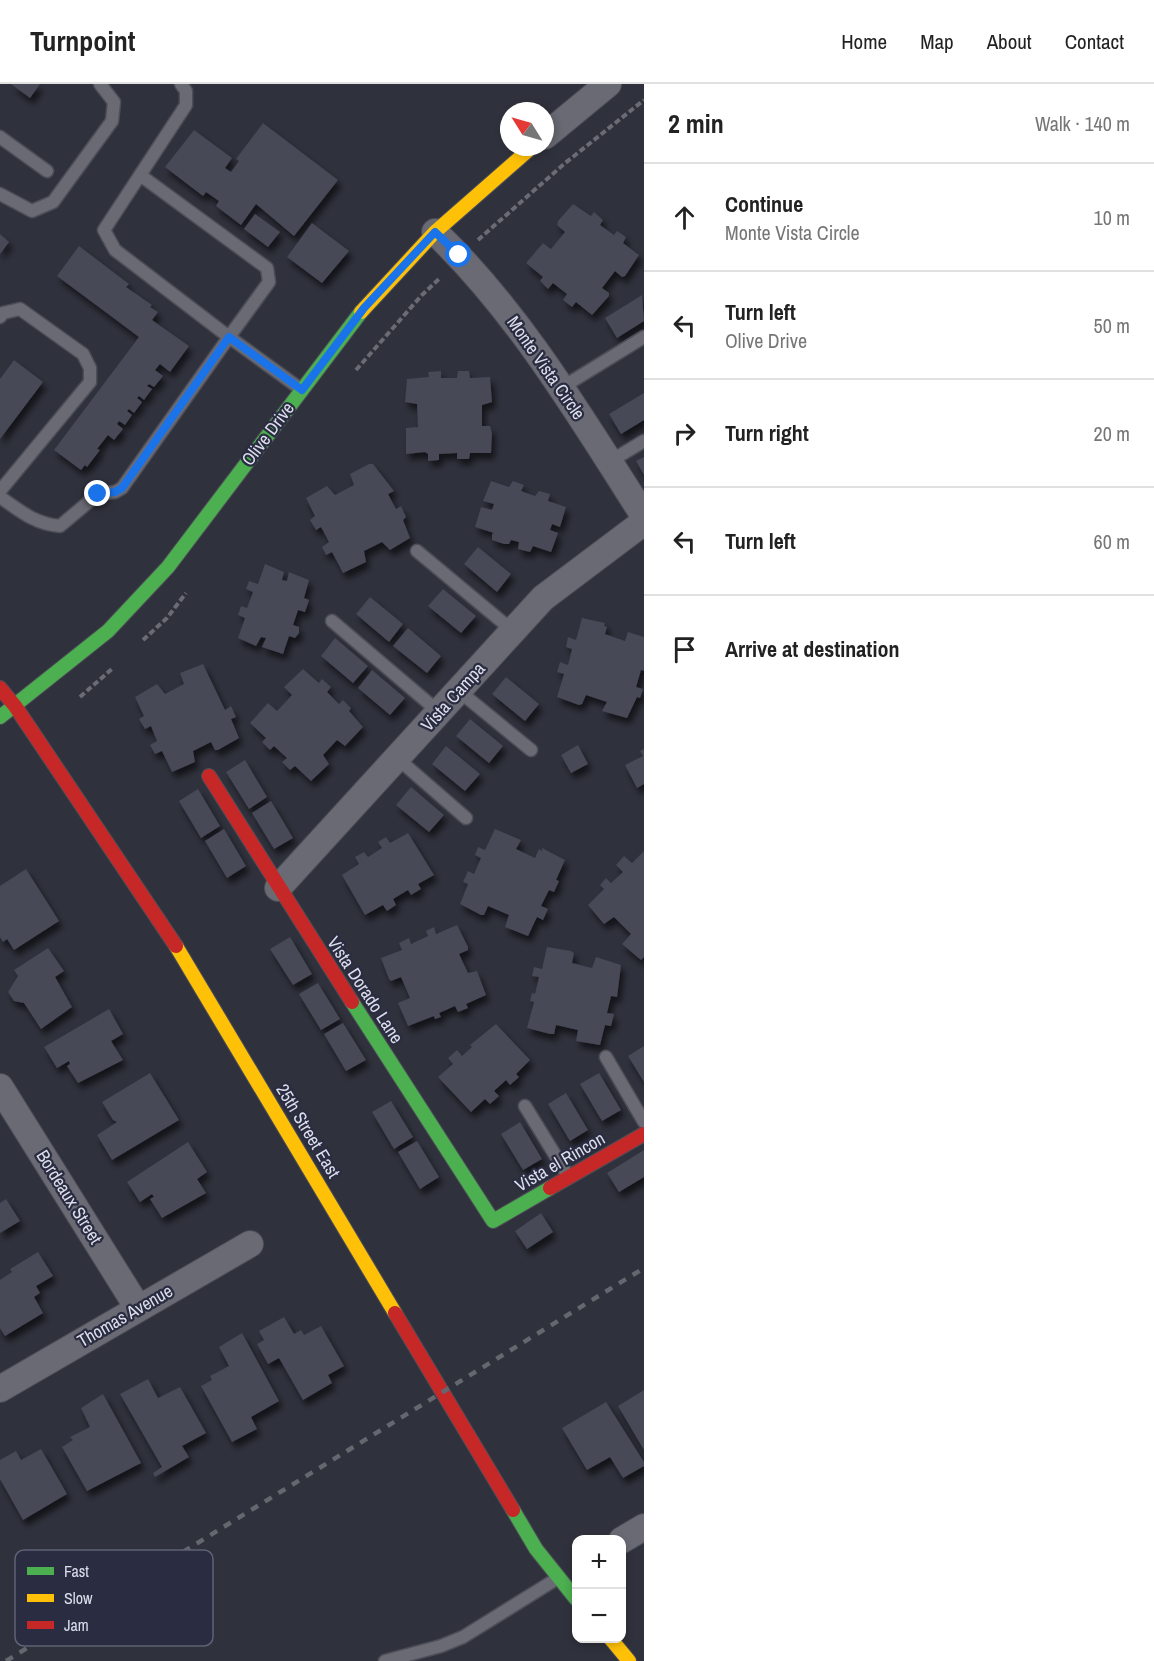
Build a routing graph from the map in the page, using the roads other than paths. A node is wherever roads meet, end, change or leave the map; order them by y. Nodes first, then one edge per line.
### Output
1 (100, 84) edge
2 (181, 84) edge
3 (608, 84) edge
4 (554, 129) edge
5 (0, 137) edge
6 (522, 156) edge
7 (47, 171) dead end
8 (140, 176) junction
9 (0, 194) edge
10 (435, 232) junction
11 (0, 317) edge
12 (229, 337) junction
13 (644, 337) edge
14 (561, 388) junction
15 (302, 390) junction
16 (644, 441) edge
17 (609, 462) junction
18 (0, 490) edge
19 (0, 497) edge
20 (644, 516) edge
21 (644, 522) edge
22 (417, 551) dead end
23 (332, 621) dead end
24 (513, 631) junction
25 (0, 687) edge
26 (459, 691) junction
27 (15, 706) junction
28 (439, 712) junction
29 (0, 717) edge
30 (531, 750) dead end
31 (397, 758) junction
32 (209, 776) dead end
33 (466, 818) dead end
34 (278, 888) junction
35 (606, 1058) dead end
36 (0, 1087) edge
37 (525, 1106) dead end
38 (644, 1122) edge
39 (644, 1134) edge
40 (568, 1177) junction
41 (493, 1221) joint
42 (250, 1244) dead end
43 (138, 1308) junction
44 (0, 1389) edge
45 (644, 1527) edge
46 (626, 1537) edge
47 (568, 1572) edge
48 (573, 1589) edge
49 (614, 1643) edge
50 (385, 1661) edge
51 (629, 1661) edge

1 - 9 lane
2 - 8 lane
3 - 4 street
5 - 7 lane
6 - 10 street, Olive Drive
8 - 12 lane
8 - 12 lane
10 - 14 street, Monte Vista Circle
10 - 15 street, Olive Drive
11 - 18 lane
12 - 15 lane
12 - 19 lane
13 - 14 lane
14 - 17 street, Monte Vista Circle
15 - 27 street, Olive Drive
16 - 17 lane
17 - 20 street, Monte Vista Circle
21 - 24 street, Vista Campa
22 - 24 lane
23 - 28 lane
24 - 26 street, Vista Campa
25 - 27 street, 25th Street East
26 - 28 street, Vista Campa
26 - 30 lane
27 - 29 street, Olive Drive
27 - 47 street, 25th Street East
28 - 31 street, Vista Campa
31 - 33 lane
31 - 34 street, Vista Campa
32 - 34 street, Vista Dorado Lane
34 - 41 street, Vista Dorado Lane
35 - 38 lane
36 - 43 street, Bordeaux Street
37 - 40 lane
39 - 40 street, Vista el Rincon
40 - 41 street, Vista el Rincon
42 - 43 street, Thomas Avenue
43 - 44 street, Thomas Avenue
45 - 46 street
47 - 48 street, 25th Street East
47 - 50 lane
49 - 51 street

